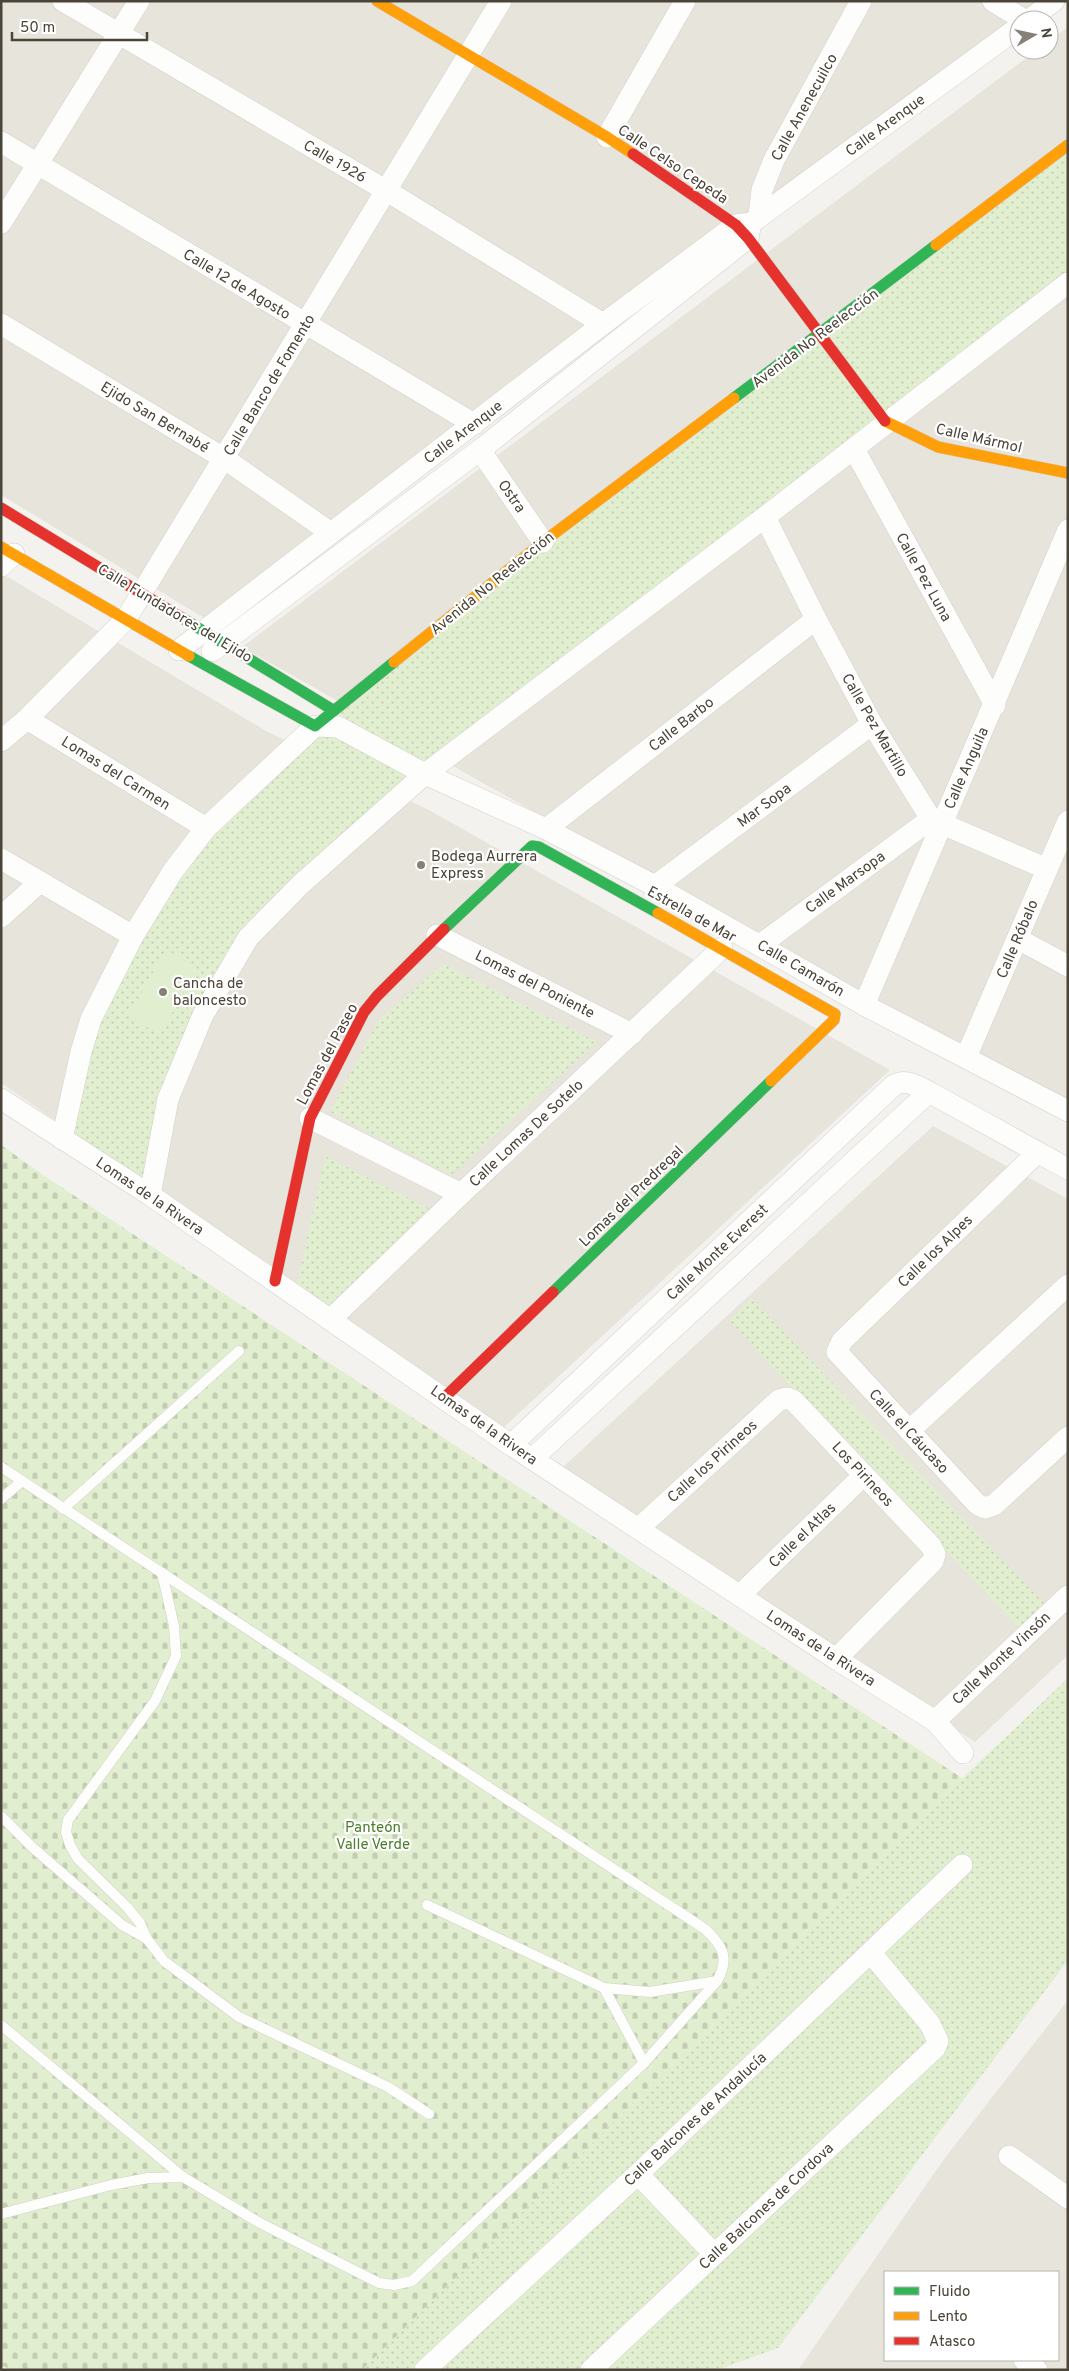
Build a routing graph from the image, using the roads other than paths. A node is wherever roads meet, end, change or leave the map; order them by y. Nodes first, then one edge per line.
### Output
1 (64, 1) edge
2 (139, 1) edge
3 (378, 1) edge
4 (501, 1) edge
5 (685, 1) edge
6 (861, 1) edge
7 (993, 1) edge
8 (1054, 1) edge
9 (1042, 10) edge
10 (1009, 11) edge
11 (118, 34) junction
12 (1009, 34) edge
13 (470, 56) junction
14 (607, 136) junction
15 (1, 142) edge
16 (1068, 145) edge
17 (38, 164) junction
18 (387, 191) junction
19 (1, 223) edge
20 (748, 225) junction
21 (1068, 282) edge
22 (1, 324) edge
23 (603, 324) junction
24 (304, 325) junction
25 (820, 334) junction
26 (886, 423) junction
27 (474, 424) junction
28 (854, 449) junction
29 (480, 450) junction
30 (225, 459) junction
31 (1068, 473) edge
32 (1, 508) edge
33 (765, 517) junction
34 (1068, 530) edge
35 (331, 532) junction
36 (543, 542) junction
37 (6, 556) edge
38 (142, 593) junction
39 (126, 619) junction
40 (816, 620) junction
41 (202, 630) junction
42 (221, 642) junction
43 (179, 650) junction
44 (200, 662) junction
45 (995, 706) junction
46 (27, 719) junction
47 (336, 719) junction
48 (872, 724) junction
49 (315, 726) junction
50 (1, 740) edge
51 (425, 774) junction
52 (936, 821) junction
53 (1068, 821) edge
54 (206, 828) junction
55 (546, 829) junction
56 (532, 846) joint
57 (1, 859) edge
58 (1047, 869) junction
59 (40, 882) junction
60 (655, 886) junction
61 (1, 917) edge
62 (438, 935) junction
63 (133, 936) junction
64 (1018, 939) junction
65 (760, 945) junction
66 (722, 948) junction
67 (1068, 966) edge
68 (864, 1005) junction
69 (835, 1014) joint
70 (632, 1034) junction
71 (966, 1057) junction
72 (930, 1092) junction
73 (1, 1099) edge
74 (1068, 1111) edge
75 (310, 1118) junction
76 (62, 1138) junction
77 (1037, 1153) junction
78 (1068, 1169) edge
79 (461, 1194) junction
80 (150, 1195) junction
81 (275, 1281) junction
82 (1068, 1284) edge
83 (331, 1320) junction
84 (239, 1351) dead end
85 (837, 1352) joint
86 (444, 1398) junction
87 (787, 1398) joint
88 (910, 1430) junction
89 (1068, 1437) edge
90 (511, 1445) junction
91 (532, 1460) junction
92 (1, 1467) edge
93 (864, 1475) junction
94 (22, 1481) junction
95 (1, 1499) edge
96 (63, 1509) junction
97 (639, 1528) junction
98 (162, 1573) junction
99 (740, 1595) junction
100 (1068, 1596) edge
101 (836, 1659) junction
102 (935, 1721) junction
103 (963, 1753) dead end
104 (1, 1816) edge
105 (962, 1865) dead end
106 (427, 1905) dead end
107 (147, 1939) junction
108 (871, 1952) junction
109 (717, 1981) junction
110 (604, 1988) junction
111 (1, 2025) edge
112 (644, 2063) junction
113 (429, 2114) dead end
114 (1009, 2156) dead end
115 (638, 2174) junction
116 (183, 2176) junction
117 (1068, 2198) edge
118 (1, 2214) edge
119 (714, 2254) junction
120 (1025, 2361) edge
121 (425, 2370) edge
122 (591, 2370) edge
123 (1037, 2370) edge

1 - 11 street, Calle 1926
2 - 11 street
3 - 13 street, Calle Celso Cepeda
4 - 13 street, Calle Banco de Fomento
5 - 14 street
6 - 20 street, Calle Anenecuilco
7 - 10 street
8 - 9 street
11 - 17 street
11 - 18 street, Calle 1926
12 - 20 street, Calle Arenque
13 - 14 street, Calle Celso Cepeda
13 - 18 street, Calle Banco de Fomento
14 - 20 street, Calle Celso Cepeda
15 - 17 street, Calle 12 de Agosto
16 - 25 street, Avenida No Reelección
17 - 19 street
17 - 24 street, Calle 12 de Agosto
18 - 23 street, Calle 1926
18 - 24 street, Calle Banco de Fomento
20 - 23 street, Calle Arenque
20 - 25 street, Calle Celso Cepeda
20 - 29 street, Calle Arenque
21 - 26 street
22 - 30 street, Ejido San Bernabé
23 - 27 street, Calle Arenque
24 - 27 street, Calle 12 de Agosto
24 - 30 street, Calle Banco de Fomento
25 - 26 street, Calle Celso Cepeda
25 - 36 street, Avenida No Reelección
26 - 28 street
26 - 31 street, Calle Mármol
27 - 35 street, Calle Arenque
28 - 33 street
28 - 45 street, Calle Pez Luna
29 - 36 street, Ostra
29 - 42 street, Calle Arenque
30 - 35 street, Ejido San Bernabé
30 - 38 street, Calle Banco de Fomento
32 - 38 street, Calle Fundadores del Ejido
33 - 40 street, Calle Pez Martillo
33 - 51 street
34 - 45 street, Calle Anguila
35 - 41 street, Calle Arenque
36 - 47 street, Avenida No Reelección
37 - 39 street, Calle Fundadores del Ejido
38 - 39 street, Calle Banco de Fomento
38 - 41 street, Calle Fundadores del Ejido
39 - 43 street, Calle Fundadores del Ejido
39 - 46 street, Calle Banco de Fomento
40 - 48 street, Calle Pez Martillo
40 - 55 street, Calle Barbo
41 - 42 street, Calle Fundadores del Ejido
41 - 43 street, Calle Arenque
42 - 44 street, Calle Arenque
42 - 47 street, Calle Fundadores del Ejido
43 - 44 street, Calle Fundadores del Ejido
44 - 49 street, Calle Fundadores del Ejido
45 - 52 street, Calle Anguila
46 - 50 street, Calle Banco de Fomento
46 - 54 street, Lomas del Carmen
47 - 49 street, Calle Fundadores del Ejido
47 - 51 street, Calle Fundadores del Ejido
48 - 52 street, Calle Pez Martillo
48 - 60 street, Mar Sopa
49 - 54 street
51 - 55 street, Calle Camarón
51 - 80 street
52 - 58 street
52 - 65 street, Calle Marsopa
52 - 68 street, Calle Anguila
53 - 58 street, Calle Róbalo
54 - 63 street
55 - 60 street, Calle Camarón
56 - 62 street, Lomas del Paseo
56 - 66 street, Estrella de Mar
57 - 59 street
58 - 64 street, Calle Róbalo
59 - 61 street
59 - 63 street
60 - 65 street, Calle Camarón
62 - 70 street, Lomas del Poniente
62 - 75 street, Lomas del Paseo
63 - 76 street
64 - 67 street
64 - 71 street, Calle Róbalo
65 - 68 street, Calle Camarón
66 - 69 street, Estrella de Mar
66 - 70 street, Calle Lomas De Sotelo
68 - 71 street, Calle Camarón
69 - 86 street, Lomas del Predregal
70 - 79 street, Calle Lomas De Sotelo
71 - 74 street, Calle Camarón
72 - 77 street, Calle Monte Everest
72 - 90 street, Calle Monte Everest
72 - 91 street, Calle Monte Everest
73 - 76 street, Lomas de la Rivera
75 - 79 street
75 - 81 street, Lomas del Paseo
76 - 80 street, Lomas de la Rivera
77 - 78 street, Calle Monte Everest
77 - 85 street, Calle los Alpes
79 - 83 street, Calle Lomas De Sotelo
80 - 81 street, Lomas de la Rivera
81 - 83 street, Lomas de la Rivera
82 - 88 street
83 - 86 street, Lomas de la Rivera
84 - 96 lane
85 - 88 street, Calle el Cáucaso
86 - 90 street, Lomas de la Rivera
87 - 93 street, Los Pirineos
87 - 97 street, Calle los Pirineos
88 - 89 street, Calle el Cáucaso
90 - 91 street, Lomas de la Rivera
91 - 97 street, Lomas de la Rivera
92 - 94 lane
93 - 99 street, Calle el Atlas
93 - 101 street, Los Pirineos
94 - 95 lane
94 - 96 lane
96 - 98 lane
97 - 99 street, Lomas de la Rivera
98 - 107 lane
98 - 109 lane
99 - 101 street, Lomas de la Rivera
100 - 102 street, Calle Monte Vinsón
101 - 102 street, Lomas de la Rivera
102 - 103 street, Lomas de la Rivera
104 - 107 lane
105 - 108 street, Calle Balcones de Andalucía
106 - 110 lane
107 - 113 lane
108 - 115 street, Calle Balcones de Andalucía
108 - 119 street, Calle Balcones de Cordova
109 - 110 lane
109 - 112 lane
110 - 112 lane
111 - 116 lane
112 - 116 lane
114 - 117 street
115 - 119 street
115 - 121 street, Calle Balcones de Andalucía
116 - 118 lane
119 - 122 street, Calle Balcones de Cordova
120 - 123 street

